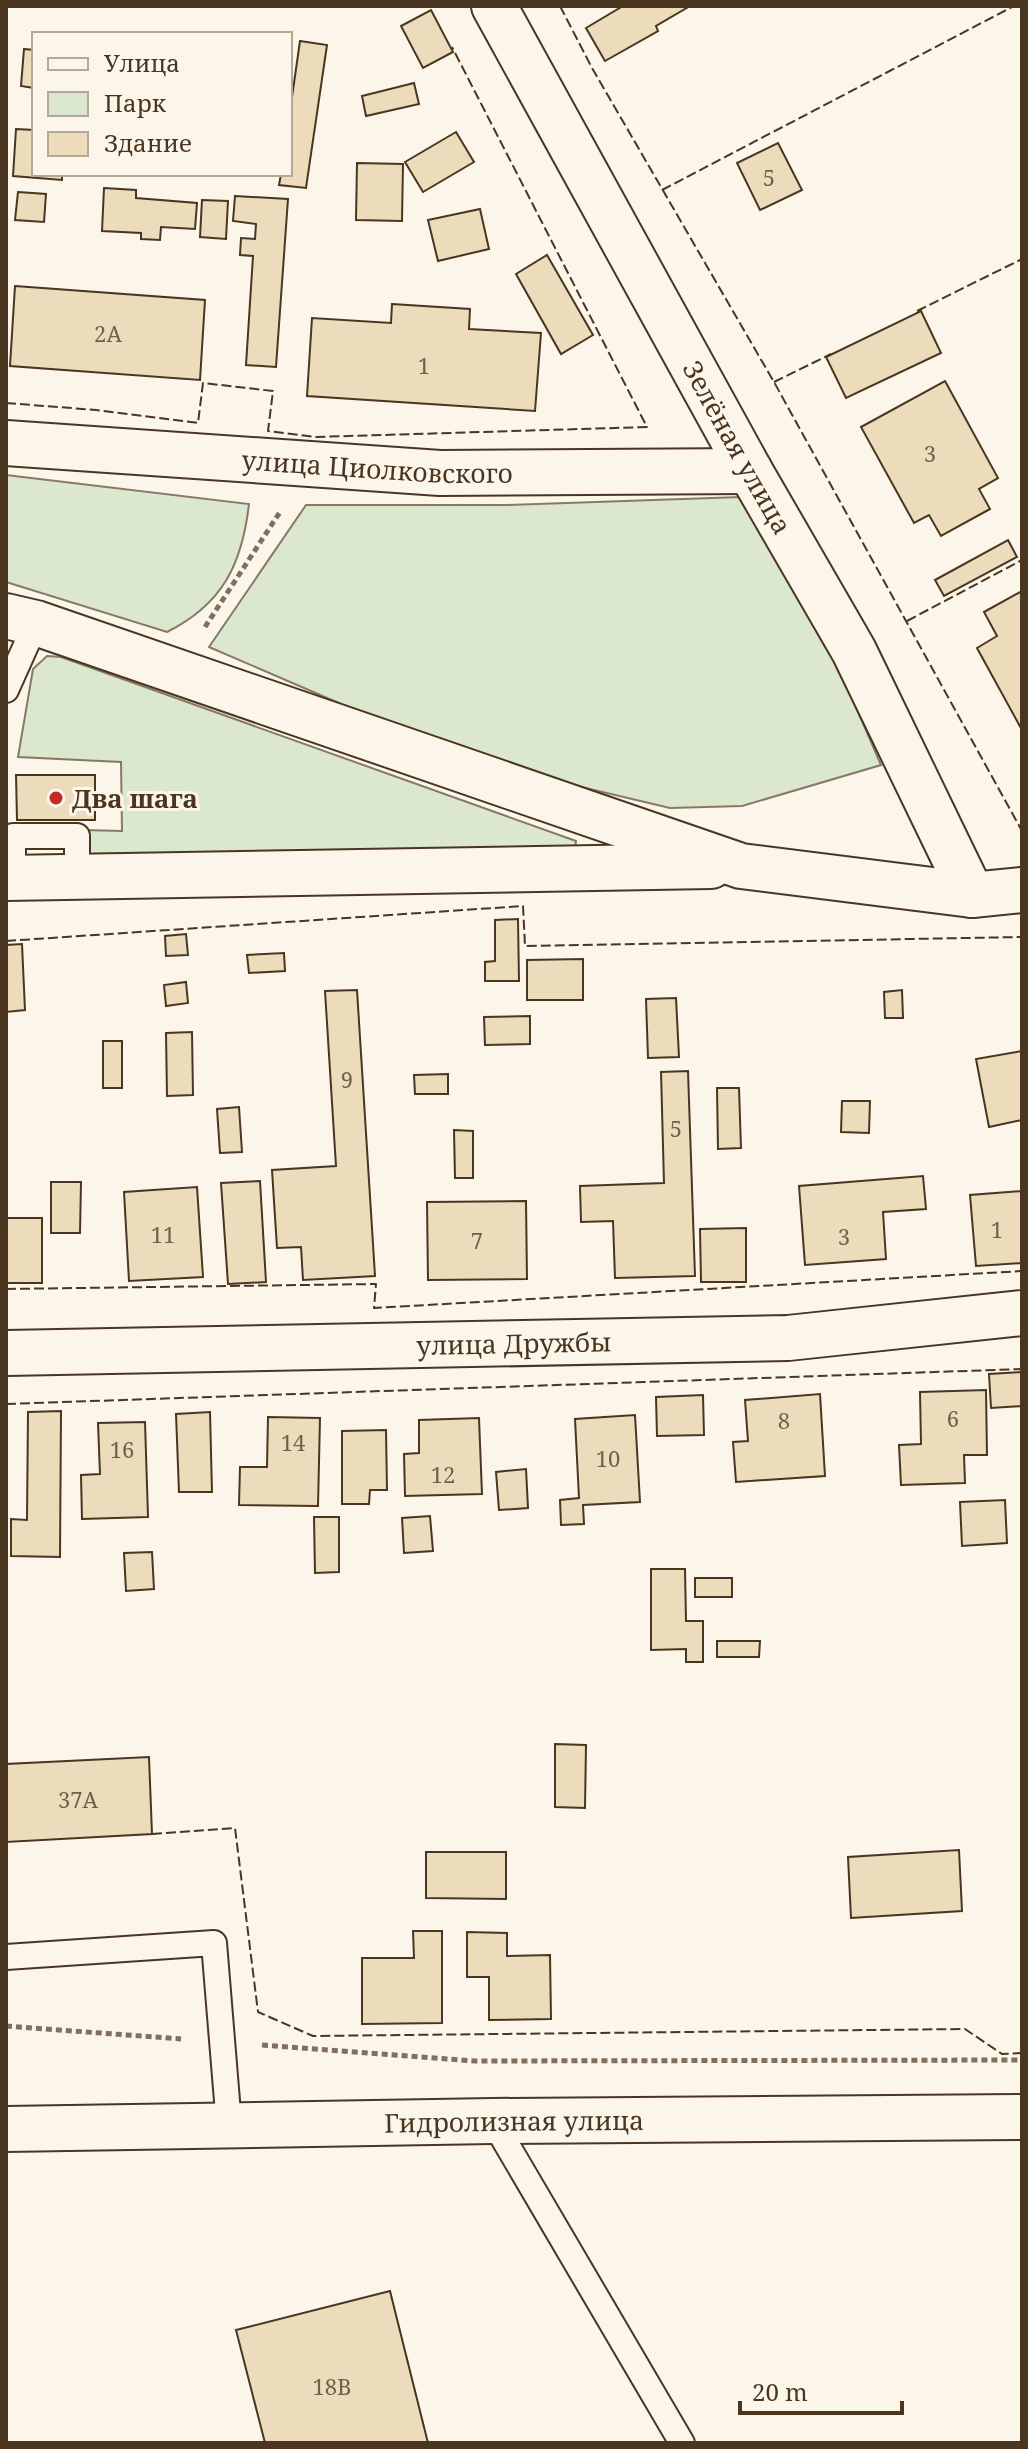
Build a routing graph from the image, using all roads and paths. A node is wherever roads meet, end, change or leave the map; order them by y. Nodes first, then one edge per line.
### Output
1 (494, 6) edge
2 (6, 443) edge
3 (312, 464) junction
4 (750, 471) junction
5 (21, 620) edge
6 (175, 672) junction
7 (6, 690) edge
8 (741, 866) junction
9 (9, 878) edge
10 (1022, 890) edge
11 (972, 895) junction
12 (1022, 1313) edge
13 (6, 1353) edge
14 (6, 1957) edge
15 (6, 2026) edge
16 (222, 2042) junction
17 (1022, 2060) edge
18 (1022, 2117) edge
19 (493, 2121) junction
20 (229, 2125) junction
21 (6, 2129) edge
22 (682, 2443) edge

1 - 4 main road, Зелёная улица
2 - 3 main road, улица Циолковского
3 - 4 main road, улица Циолковского
3 - 6 path
4 - 11 main road, Зелёная улица
5 - 6 main road
5 - 7 lane
6 - 8 main road
8 - 9 main road
8 - 11 main road
10 - 11 main road
12 - 13 main road, улица Дружбы
14 - 16 lane
15 - 16 path
16 - 17 path
16 - 20 lane
18 - 19 main road, Гидролизная улица
19 - 20 main road, Гидролизная улица
19 - 22 lane
20 - 21 main road, Гидролизная улица

